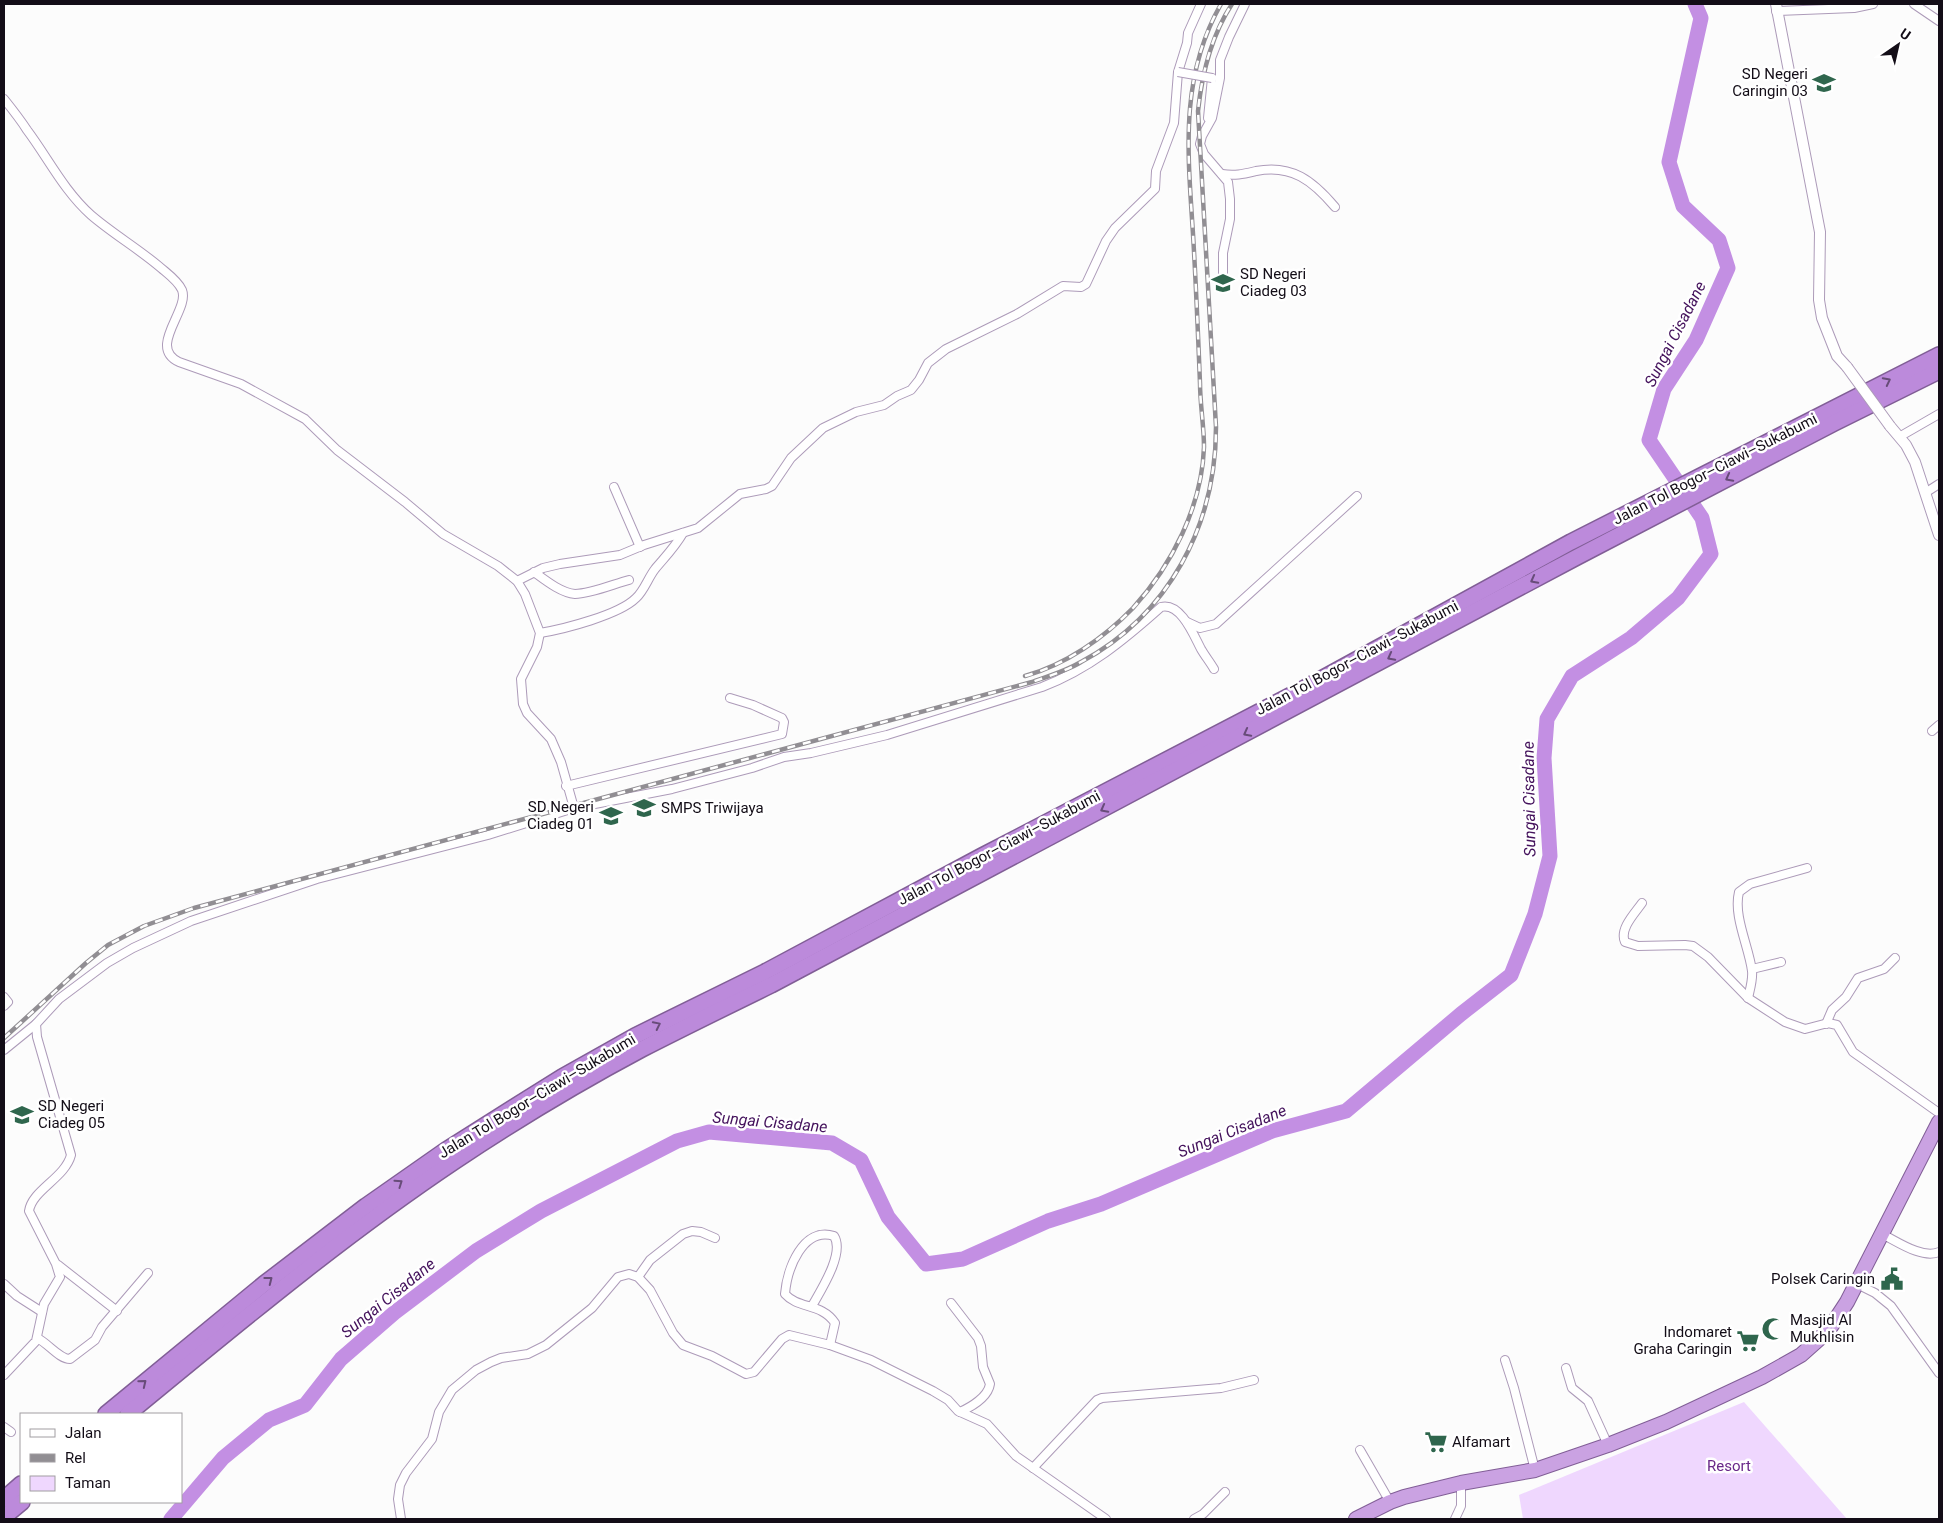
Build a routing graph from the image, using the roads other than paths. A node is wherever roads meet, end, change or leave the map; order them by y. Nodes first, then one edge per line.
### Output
1 (1202, 4) edge
2 (1245, 4) edge
3 (1914, 4) edge
4 (1869, 5) edge
5 (1776, 8) edge
6 (1939, 21) edge
7 (1178, 72) junction
8 (4, 100) edge
9 (1206, 130) junction
10 (1222, 174) junction
11 (1335, 207) dead end
12 (1223, 282) dead end
13 (1939, 355) edge
14 (1939, 371) edge
15 (1939, 414) edge
16 (1831, 418) junction
17 (1899, 437) junction
18 (1939, 484) edge
19 (614, 486) dead end
20 (1925, 493) junction
21 (1357, 496) dead end
22 (683, 533) junction
23 (1939, 535) edge
24 (640, 547) junction
25 (534, 572) junction
26 (629, 580) dead end
27 (517, 581) junction
28 (1187, 622) junction
29 (540, 633) junction
30 (1214, 669) dead end
31 (730, 698) dead end
32 (1939, 725) edge
33 (1932, 731) dead end
34 (566, 786) junction
35 (574, 808) junction
36 (1807, 868) dead end
37 (1642, 903) dead end
38 (1895, 958) dead end
39 (1781, 962) dead end
40 (1752, 969) junction
41 (4, 997) edge
42 (1748, 998) junction
43 (4, 1006) edge
44 (36, 1024) junction
45 (1826, 1024) junction
46 (4, 1050) edge
47 (1939, 1113) edge
48 (1939, 1122) edge
49 (1882, 1234) junction
50 (714, 1238) dead end
51 (1939, 1252) edge
52 (56, 1264) junction
53 (148, 1273) dead end
54 (638, 1277) junction
55 (4, 1284) edge
56 (1857, 1284) junction
57 (951, 1303) dead end
58 (812, 1306) junction
59 (42, 1312) junction
60 (117, 1312) junction
61 (37, 1338) junction
62 (830, 1345) junction
63 (1505, 1360) dead end
64 (1566, 1368) dead end
65 (1939, 1373) edge
66 (4, 1375) edge
67 (1254, 1380) dead end
68 (960, 1412) junction
69 (107, 1413) edge
70 (129, 1413) edge
71 (1608, 1445) junction
72 (1360, 1450) dead end
73 (1033, 1468) junction
74 (1535, 1470) junction
75 (1461, 1483) junction
76 (20, 1485) edge
77 (1225, 1492) dead end
78 (4, 1499) edge
79 (1390, 1502) junction
80 (21, 1503) edge
81 (4, 1517) edge
82 (401, 1519) edge
83 (1106, 1519) edge
84 (1194, 1519) edge
85 (1356, 1519) edge
86 (1455, 1519) edge

1 - 7 street
2 - 9 street
3 - 6 street
4 - 5 street
5 - 17 street, bridge
7 - 9 street, bridge
7 - 22 street
8 - 27 street
9 - 10 street
10 - 11 street
10 - 12 street
16 -> 13 highway, Jalan Tol Bogor–Ciawi–Sukabumi
14 - 16 highway, Jalan Tol Bogor–Ciawi–Sukabumi
15 - 17 street
69 -> 16 highway, Jalan Tol Bogor–Ciawi–Sukabumi
16 -> 70 highway, Jalan Tol Bogor–Ciawi–Sukabumi
17 - 20 street
18 - 20 street
19 - 24 street
20 - 23 street
21 - 28 street
22 - 24 street
22 - 29 street
24 - 25 street
25 - 26 street
25 - 27 street
27 - 29 street
28 - 30 street
28 - 35 street
29 - 34 street
31 - 34 street
32 - 33 street
34 - 35 street
35 - 44 street
36 - 40 street
37 - 42 street
38 - 45 street
39 - 40 street
40 - 42 street
41 - 43 street
42 - 45 street
44 - 46 street
44 - 52 street
45 - 47 street
48 - 49 highway
49 - 51 street
49 - 56 highway
50 - 54 street
52 - 59 street
52 - 60 street
53 - 60 street
54 - 62 street
54 - 82 street
55 - 59 street
56 - 65 street
56 - 71 highway
57 - 68 street
58 - 58 street
58 - 62 street
59 - 61 street
60 - 61 street
61 - 66 street
62 - 68 street
63 - 74 street
64 - 71 street
67 - 73 street
68 - 73 street
71 - 74 highway
72 - 79 street
73 - 83 street
74 - 75 highway
75 - 79 highway
75 - 86 street
76 - 78 highway
77 - 84 street
79 - 85 highway
80 - 81 highway

